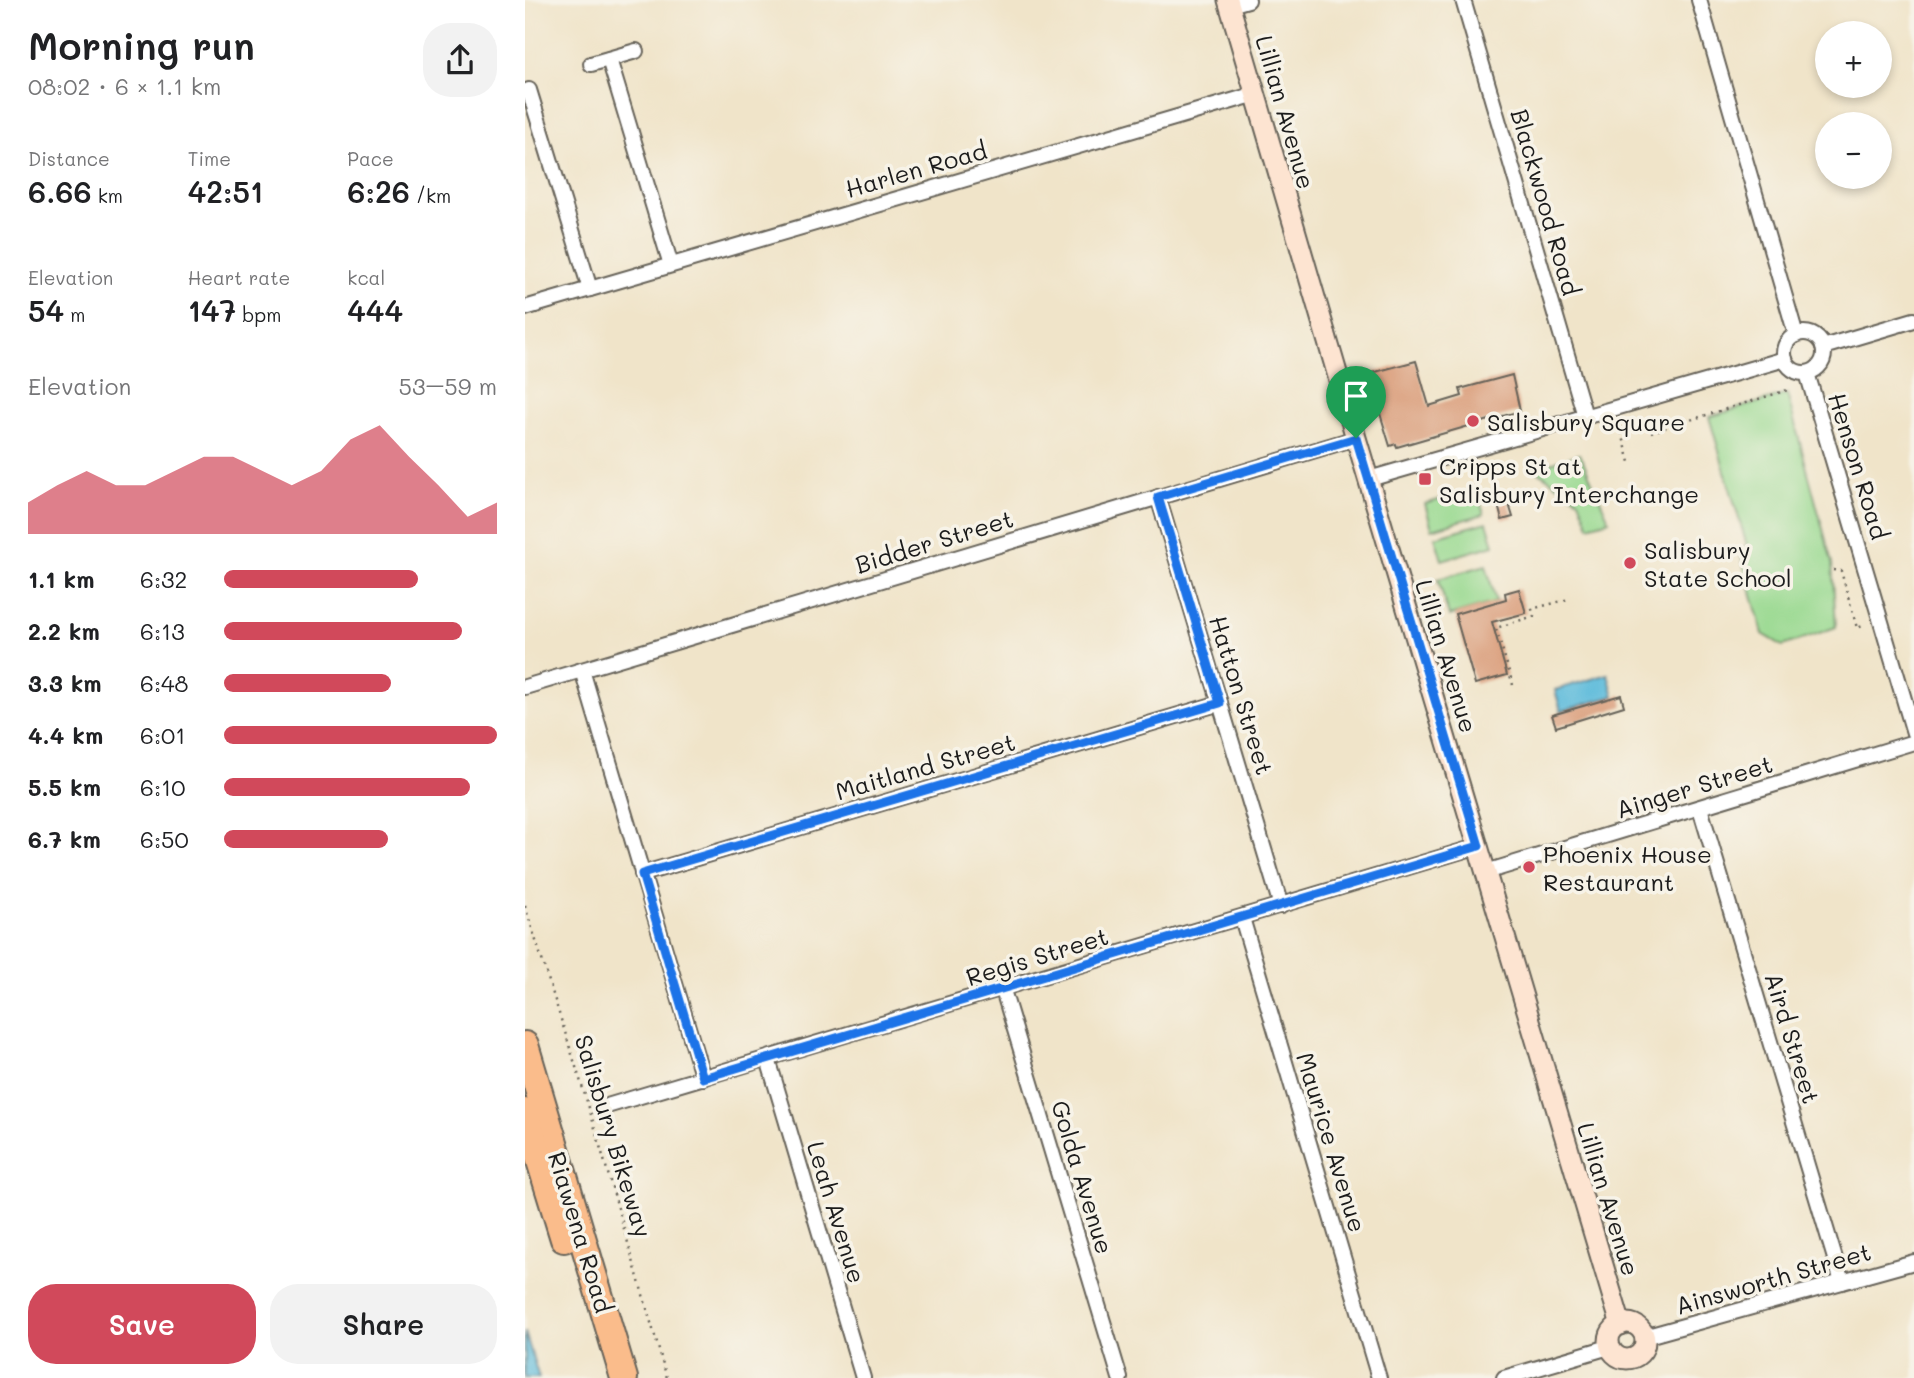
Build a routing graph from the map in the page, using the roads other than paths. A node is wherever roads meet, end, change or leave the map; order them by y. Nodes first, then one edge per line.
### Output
1 (1463, 0) edge
2 (1699, 0) edge
3 (1235, 2) edge
4 (636, 51) dead end
5 (609, 59) junction
6 (591, 64) dead end
7 (525, 92) edge
8 (1256, 93) junction
9 (671, 265) junction
10 (590, 289) junction
11 (525, 309) edge
12 (1914, 320) edge
13 (1796, 335) junction
14 (1823, 347) junction
15 (1785, 359) junction
16 (1807, 373) junction
17 (1585, 416) junction
18 (1356, 438) junction
19 (1369, 480) junction
20 (1158, 497) junction
21 (582, 670) junction
22 (525, 687) edge
23 (1220, 703) junction
24 (1914, 733) edge
25 (1914, 742) edge
26 (1700, 808) junction
27 (1479, 846) junction
28 (1486, 872) junction
29 (642, 874) junction
30 (1282, 906) junction
31 (1242, 918) junction
32 (1003, 990) junction
33 (525, 1045) edge
34 (768, 1059) junction
35 (703, 1078) junction
36 (607, 1106) dead end
37 (525, 1112) edge
38 (1914, 1262) edge
39 (1842, 1282) junction
40 (1621, 1325) junction
41 (1644, 1337) junction
42 (1609, 1347) junction
43 (1631, 1359) junction
44 (605, 1378) edge
45 (624, 1378) edge
46 (863, 1378) edge
47 (1120, 1378) edge
48 (1379, 1378) edge
49 (1504, 1378) edge
50 (1637, 1378) edge

1 - 17 street, Blackwood Road
2 - 13 street
3 - 8 street, Lillian Avenue
4 - 5 street
5 - 6 street
5 - 9 street
7 - 10 street
8 - 9 street, Harlen Road
8 - 18 street, Lillian Avenue
9 - 10 street, Harlen Road
10 - 11 street, Harlen Road
12 - 14 street
13 - 14 street
13 - 15 street
14 - 16 street
15 - 16 street
15 - 17 street
16 - 24 street, Henson Road
17 - 19 street
18 - 19 street, Lillian Avenue
18 - 20 street, Bidder Street
19 - 27 street, Lillian Avenue
20 - 21 street, Bidder Street
20 - 23 street, Hatton Street
21 - 22 street, Bidder Street
21 - 29 street
23 - 29 street, Maitland Street
23 - 30 street, Hatton Street
25 - 26 street, Ainger Street
26 - 28 street, Ainger Street
26 - 39 street, Aird Street
27 - 28 street, Lillian Avenue
27 - 30 street, Regis Street
28 - 40 street, Lillian Avenue
29 - 35 street
30 - 31 street, Regis Street
31 - 32 street, Regis Street
31 - 48 street, Maurice Avenue
32 - 34 street, Regis Street
32 - 47 street, Golda Avenue
33 - 45 highway, Riawena Road
34 - 35 street, Regis Street
34 - 46 street, Leah Avenue
35 - 36 street, Regis Street
37 - 44 highway, Riawena Road
38 - 39 street, Ainsworth Street
39 - 41 street, Ainsworth Street
40 - 41 street
40 - 42 street
41 - 43 street
42 - 43 street
42 - 49 street
43 - 50 street

